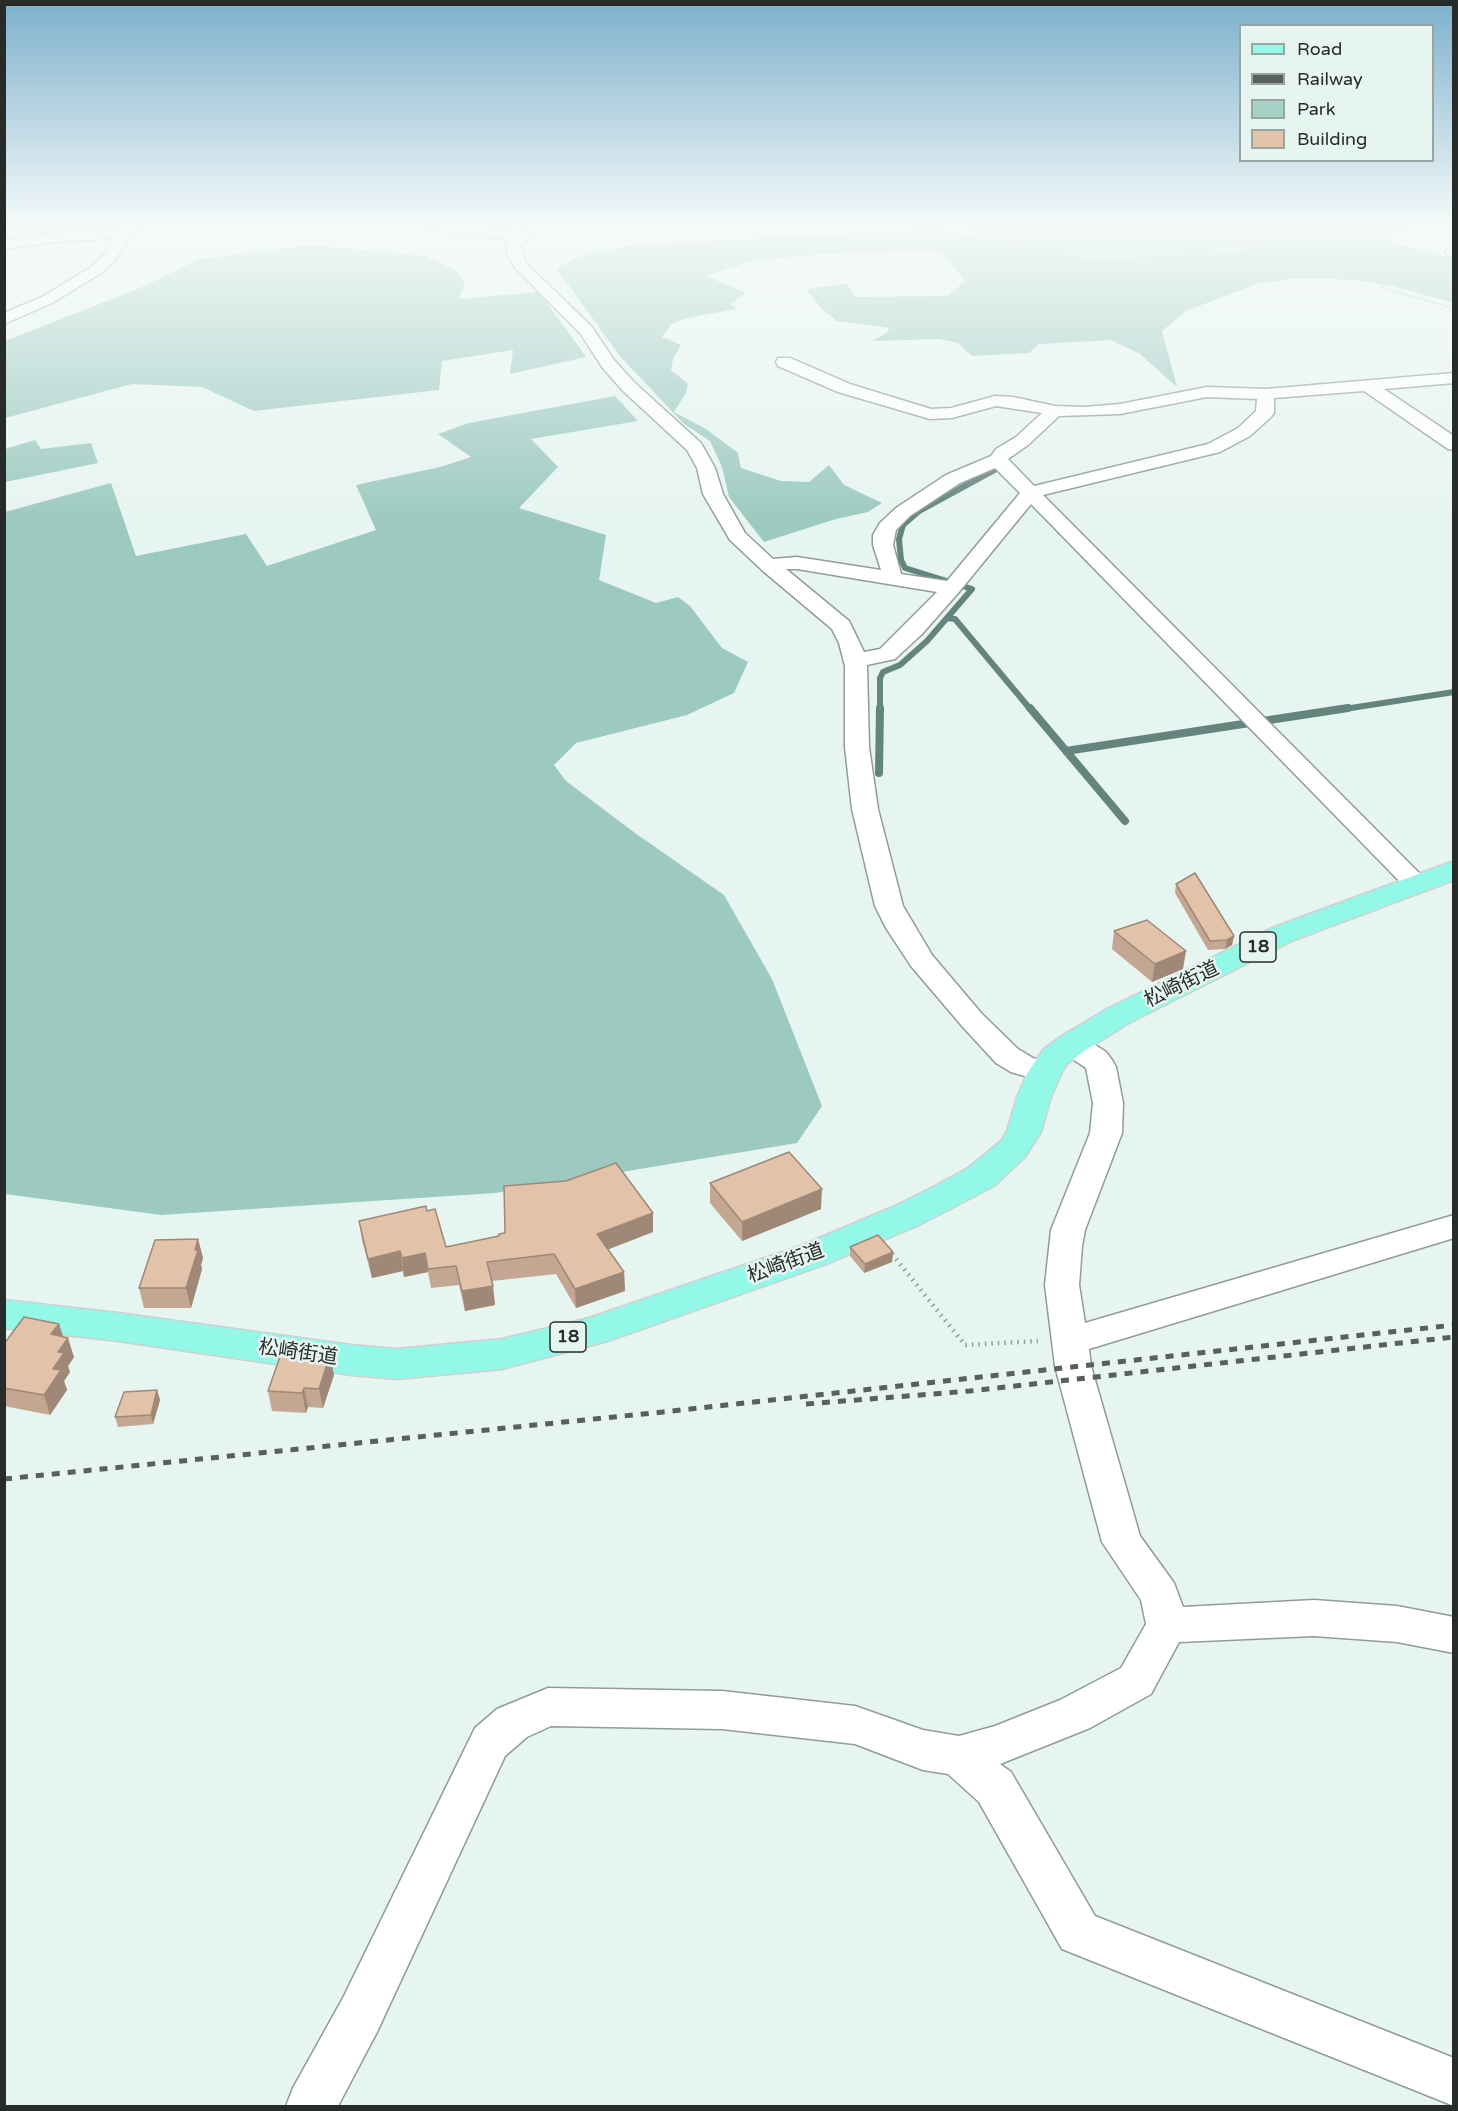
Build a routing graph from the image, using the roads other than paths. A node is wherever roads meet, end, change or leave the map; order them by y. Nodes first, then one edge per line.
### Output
1 (580, 325) edge
2 (784, 362) dead end
3 (1454, 378) edge
4 (1368, 386) junction
5 (1266, 394) junction
6 (1055, 411) junction
7 (1454, 445) edge
8 (999, 459) junction
9 (1031, 492) junction
10 (770, 567) junction
11 (890, 577) junction
12 (952, 588) junction
13 (855, 661) junction
14 (1454, 870) edge
15 (1416, 883) junction
16 (1072, 1044) junction
17 (1045, 1072) junction
18 (1454, 1226) edge
19 (4, 1314) edge
20 (1069, 1340) junction
21 (1167, 1626) junction
22 (1454, 1635) edge
23 (959, 1756) junction
24 (1454, 2083) edge
25 (311, 2106) edge

1 - 10 street
2 - 6 street
3 - 4 street
4 - 5 street
4 - 7 street
5 - 6 street
5 - 9 street
6 - 8 street
8 - 9 street
8 - 11 street
9 - 12 street
9 - 15 street
10 - 11 street
10 - 13 street
11 - 12 street
12 - 13 street
13 - 17 street
14 - 15 main road, 松崎街道 / 18
15 - 16 main road, 松崎街道 / 18
16 - 17 main road, 松崎街道 / 18
16 - 20 street
17 - 19 main road, 松崎街道 / 18
18 - 20 street
20 - 21 street
21 - 22 street
21 - 23 street
23 - 24 street
23 - 25 street

